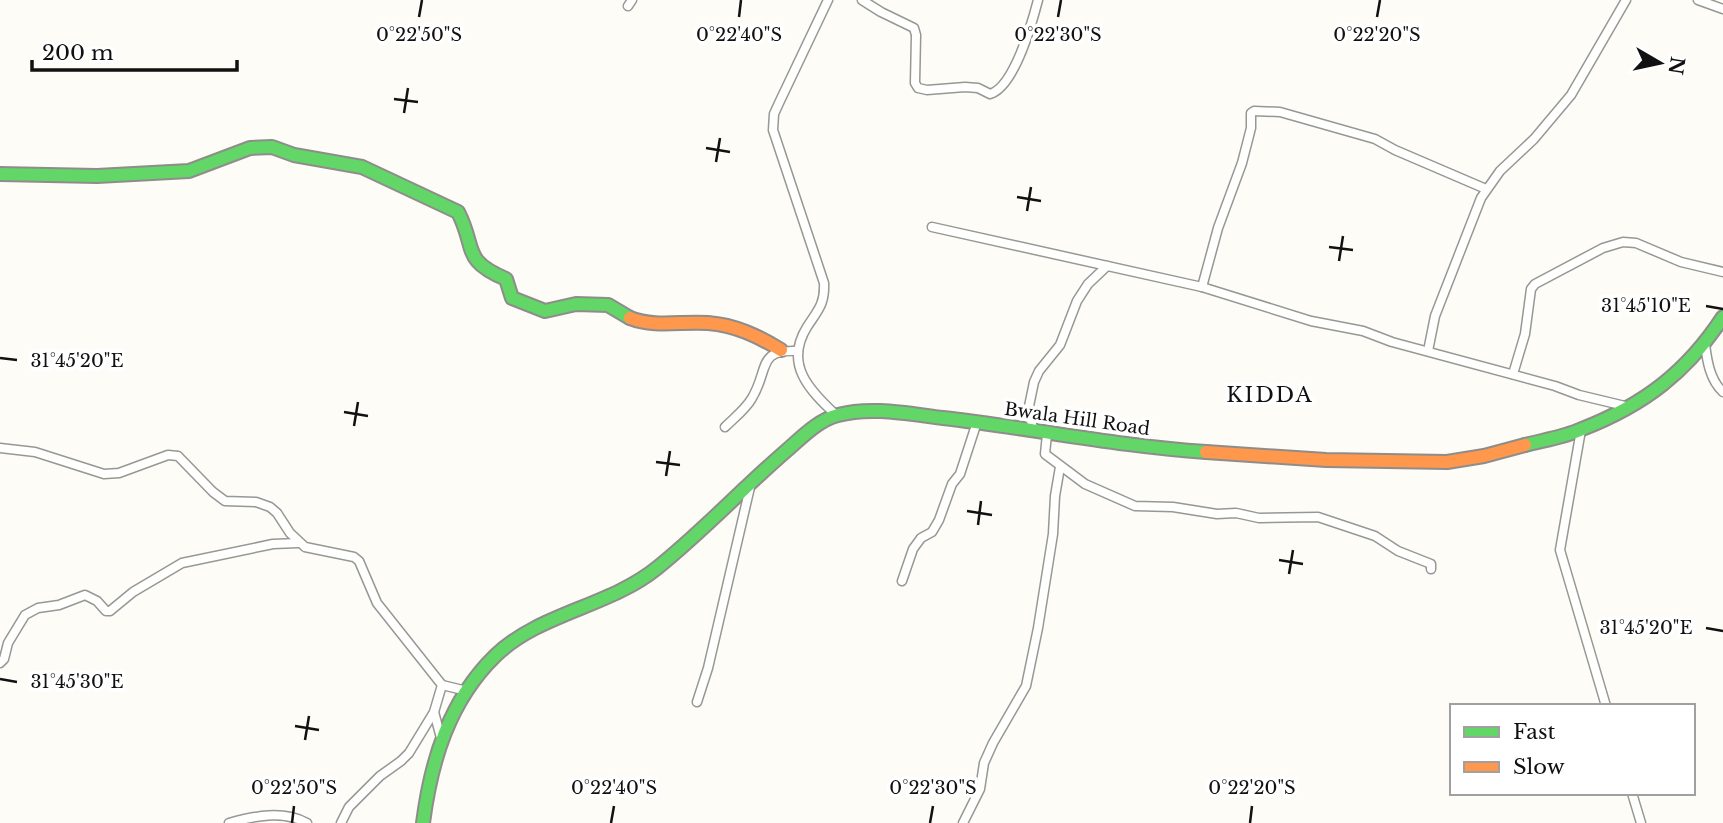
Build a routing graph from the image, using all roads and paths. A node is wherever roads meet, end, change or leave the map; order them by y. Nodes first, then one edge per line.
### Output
1 (828, 0) edge
2 (862, 0) edge
3 (1038, 0) edge
4 (1626, 0) edge
5 (1698, 0) edge
6 (875, 4) edge
7 (1723, 9) edge
8 (0, 174) edge
9 (1486, 189) junction
10 (932, 227) dead end
11 (1107, 266) junction
12 (1723, 272) edge
13 (1202, 288) junction
14 (1723, 317) edge
15 (1705, 344) junction
16 (781, 350) junction
17 (797, 351) junction
18 (1427, 352) junction
19 (1513, 374) junction
20 (1723, 393) edge
21 (1629, 407) junction
22 (836, 415) junction
23 (977, 422) junction
24 (725, 427) dead end
25 (1581, 430) junction
26 (1041, 433) junction
27 (0, 447) edge
28 (1060, 467) junction
29 (752, 480) junction
30 (298, 543) junction
31 (1431, 569) dead end
32 (902, 581) dead end
33 (0, 663) edge
34 (442, 685) junction
35 (467, 691) junction
36 (697, 702) dead end
37 (1605, 704) edge
38 (434, 712) junction
39 (441, 738) junction
40 (1633, 795) edge
41 (229, 823) edge
42 (307, 823) edge
43 (341, 823) edge
44 (423, 823) edge
45 (963, 823) edge
46 (1641, 823) edge

1 - 17 street
2 - 6 street
3 - 6 street
4 - 9 street
5 - 7 street
8 - 16 street
9 - 13 street
9 - 18 street
10 - 11 street
11 - 13 street
11 - 26 street
12 - 19 street
13 - 18 street
14 - 15 street, Bwala Hill Road
15 - 20 street
15 - 21 street, Bwala Hill Road
16 - 17 street
16 - 24 street
17 - 22 street
18 - 19 street
19 - 21 street
21 - 25 street, Bwala Hill Road
22 - 23 street, Bwala Hill Road
22 - 29 street
23 - 26 street, Bwala Hill Road
23 - 32 street
25 - 26 street, Bwala Hill Road
25 - 37 street
26 - 28 street
27 - 30 street
28 - 31 street
28 - 45 street
29 - 35 street
29 - 36 street
30 - 33 street
30 - 34 street
34 - 35 street
34 - 38 street
35 - 39 street
38 - 39 street
38 - 43 street
39 - 44 street
40 - 46 street
41 - 42 street

